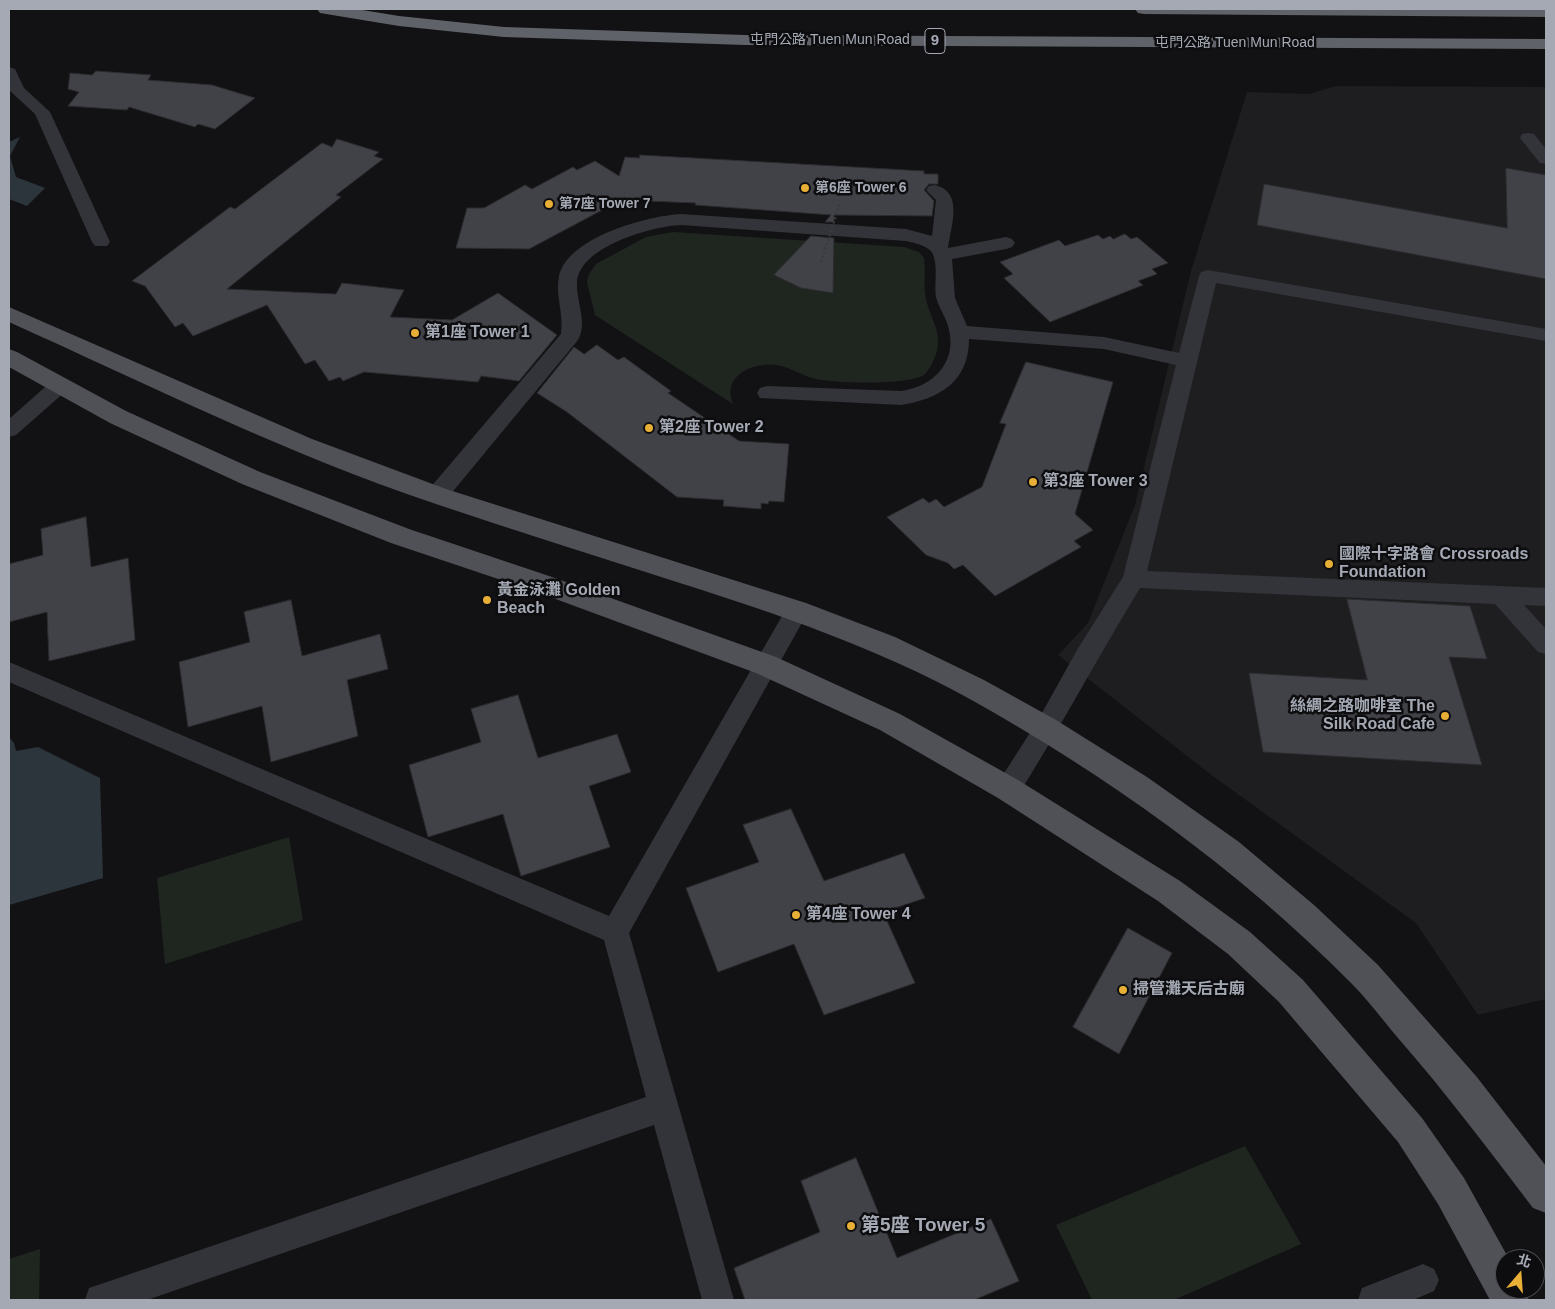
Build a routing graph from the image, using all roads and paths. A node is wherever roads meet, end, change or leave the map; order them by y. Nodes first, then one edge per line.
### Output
1 (326, 9) edge
2 (1144, 9) edge
3 (1546, 12) edge
4 (1546, 44) edge
5 (9, 72) edge
6 (1528, 138) dead end
7 (1546, 159) edge
8 (936, 190) dead end
9 (840, 203) dead end
10 (101, 242) dead end
11 (1006, 243) dead end
12 (941, 252) junction
13 (820, 262) dead end
14 (9, 314) edge
15 (959, 332) junction
16 (1546, 335) edge
17 (9, 357) edge
18 (1187, 361) junction
19 (60, 386) junction
20 (767, 392) dead end
21 (9, 430) edge
22 (437, 495) junction
23 (1134, 579) junction
24 (1502, 596) junction
25 (1546, 597) edge
26 (797, 610) junction
27 (1546, 645) edge
28 (766, 665) junction
29 (9, 672) edge
30 (1046, 729) junction
31 (1008, 789) junction
32 (615, 932) junction
33 (662, 1107) junction
34 (1546, 1195) edge
35 (1423, 1280) dead end
36 (101, 1300) edge
37 (718, 1300) edge
38 (1374, 1300) edge
39 (1510, 1300) edge

1 - 4 highway, 屯門公路 Tuen Mun Road / 9
2 - 3 highway, 屯門公路 Tuen Mun Road
5 - 10 lane
6 - 7 lane
8 - 12 lane
9 - 13 path, bridge
11 - 12 lane
12 - 15 lane
12 - 22 lane
14 - 22 main road
15 - 18 lane
15 - 20 lane
16 - 18 lane
17 - 19 main road
18 - 23 lane
19 - 21 lane
19 - 28 main road
22 - 26 main road
23 - 24 lane
23 - 30 lane
24 - 25 lane
24 - 27 lane
26 - 28 lane
26 - 30 main road
28 - 31 main road
28 - 32 lane
29 - 32 lane
30 - 31 lane
30 - 34 main road
31 - 39 main road
32 - 33 lane
33 - 36 lane
33 - 37 lane
35 - 38 lane

